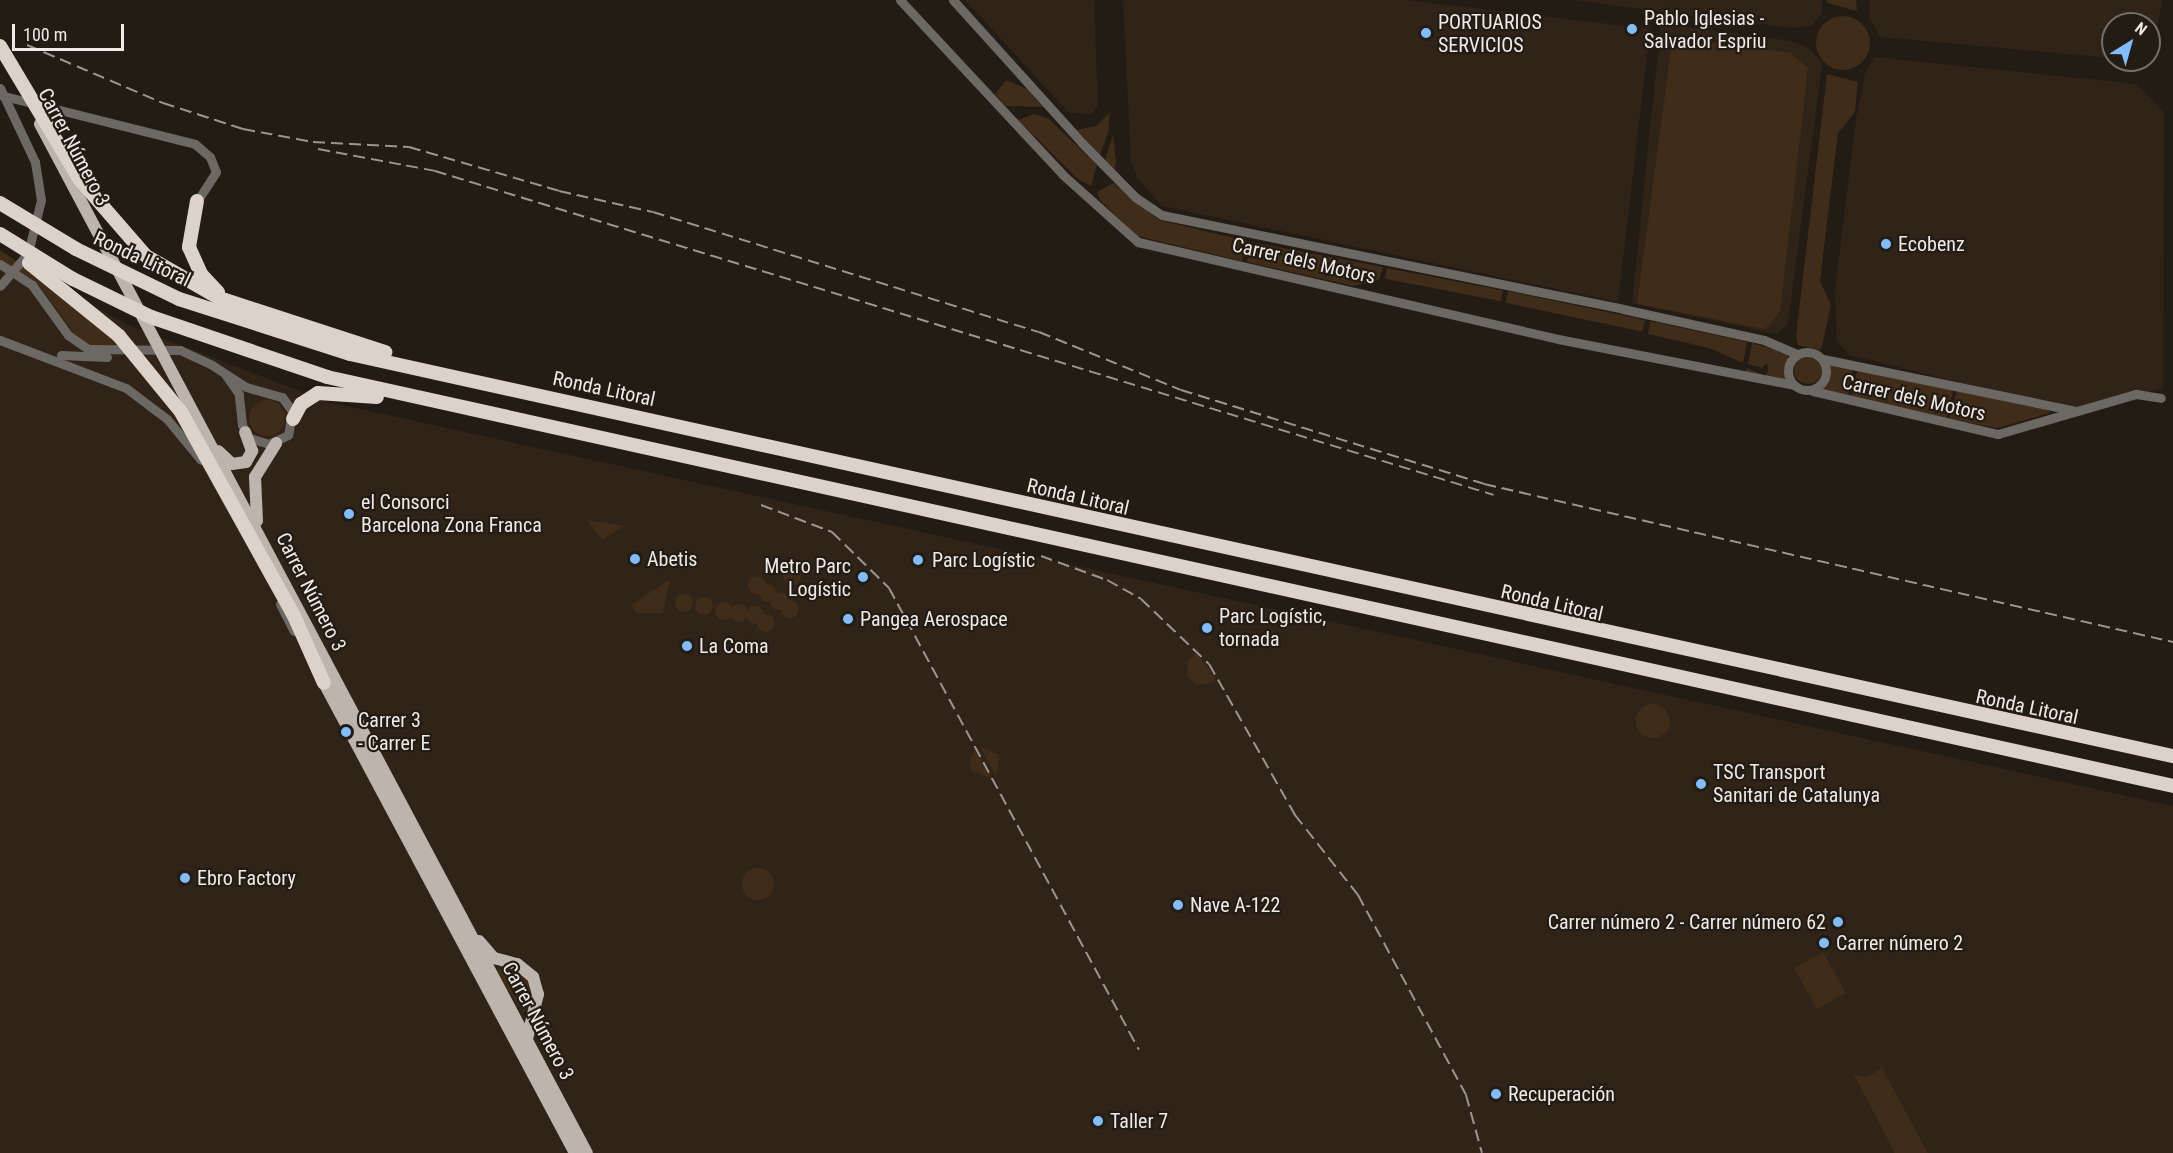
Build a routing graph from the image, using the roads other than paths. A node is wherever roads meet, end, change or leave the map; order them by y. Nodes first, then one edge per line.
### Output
1 (900, 0) edge
2 (953, 0) edge
3 (0, 47) edge
4 (0, 88) edge
5 (0, 95) edge
6 (37, 114) junction
7 (197, 201) joint
8 (0, 202) edge
9 (0, 234) edge
10 (0, 243) edge
11 (0, 264) edge
12 (0, 286) edge
13 (252, 310) junction
14 (0, 340) edge
15 (125, 346) junction
16 (23, 347) junction
17 (1795, 353) junction
18 (1823, 359) junction
19 (225, 374) junction
20 (1794, 385) junction
21 (1813, 391) junction
22 (267, 392) junction
23 (552, 398) junction
24 (2161, 398) dead end
25 (457, 408) junction
26 (242, 410) junction
27 (2076, 411) junction
28 (293, 419) junction
29 (245, 432) junction
30 (206, 436) junction
31 (276, 443) junction
32 (263, 542) junction
33 (324, 683) junction
34 (2173, 756) edge
35 (2173, 786) edge
36 (465, 926) junction
37 (528, 1043) junction
38 (574, 1153) edge
39 (587, 1153) edge

1 - 20 street, Carrer dels Motors
2 - 17 street, Carrer dels Motors
3 - 6 highway
4 - 12 street, Carrer Número 3
5 - 7 street
6 - 13 highway
6 - 30 main road, Carrer Número 3
7 - 13 highway
8 - 23 highway, Ronda Litoral
9 - 25 highway
10 - 15 highway
11 - 15 street
13 - 23 highway
14 - 16 street
15 - 16 street
15 - 19 street
15 - 33 highway
16 - 33 street
17 - 18 street
17 - 20 street
18 - 21 street
18 - 27 street, Carrer dels Motors
19 - 22 street
19 - 26 street
20 - 21 street
21 - 27 street, Carrer dels Motors
22 - 26 street
22 - 28 street
23 - 34 highway, Ronda Litoral
24 - 27 street, Carrer dels Motors
25 - 28 highway
25 - 35 highway
26 - 29 street
28 - 31 street
29 - 30 main road
29 - 31 street
30 - 32 main road, Carrer Número 3
31 - 32 main road
32 - 36 main road, Carrer Número 3
33 - 38 main road, Carrer Número 3
36 - 37 main road, Carrer Número 3
36 - 37 main road
37 - 39 main road, Carrer Número 3

